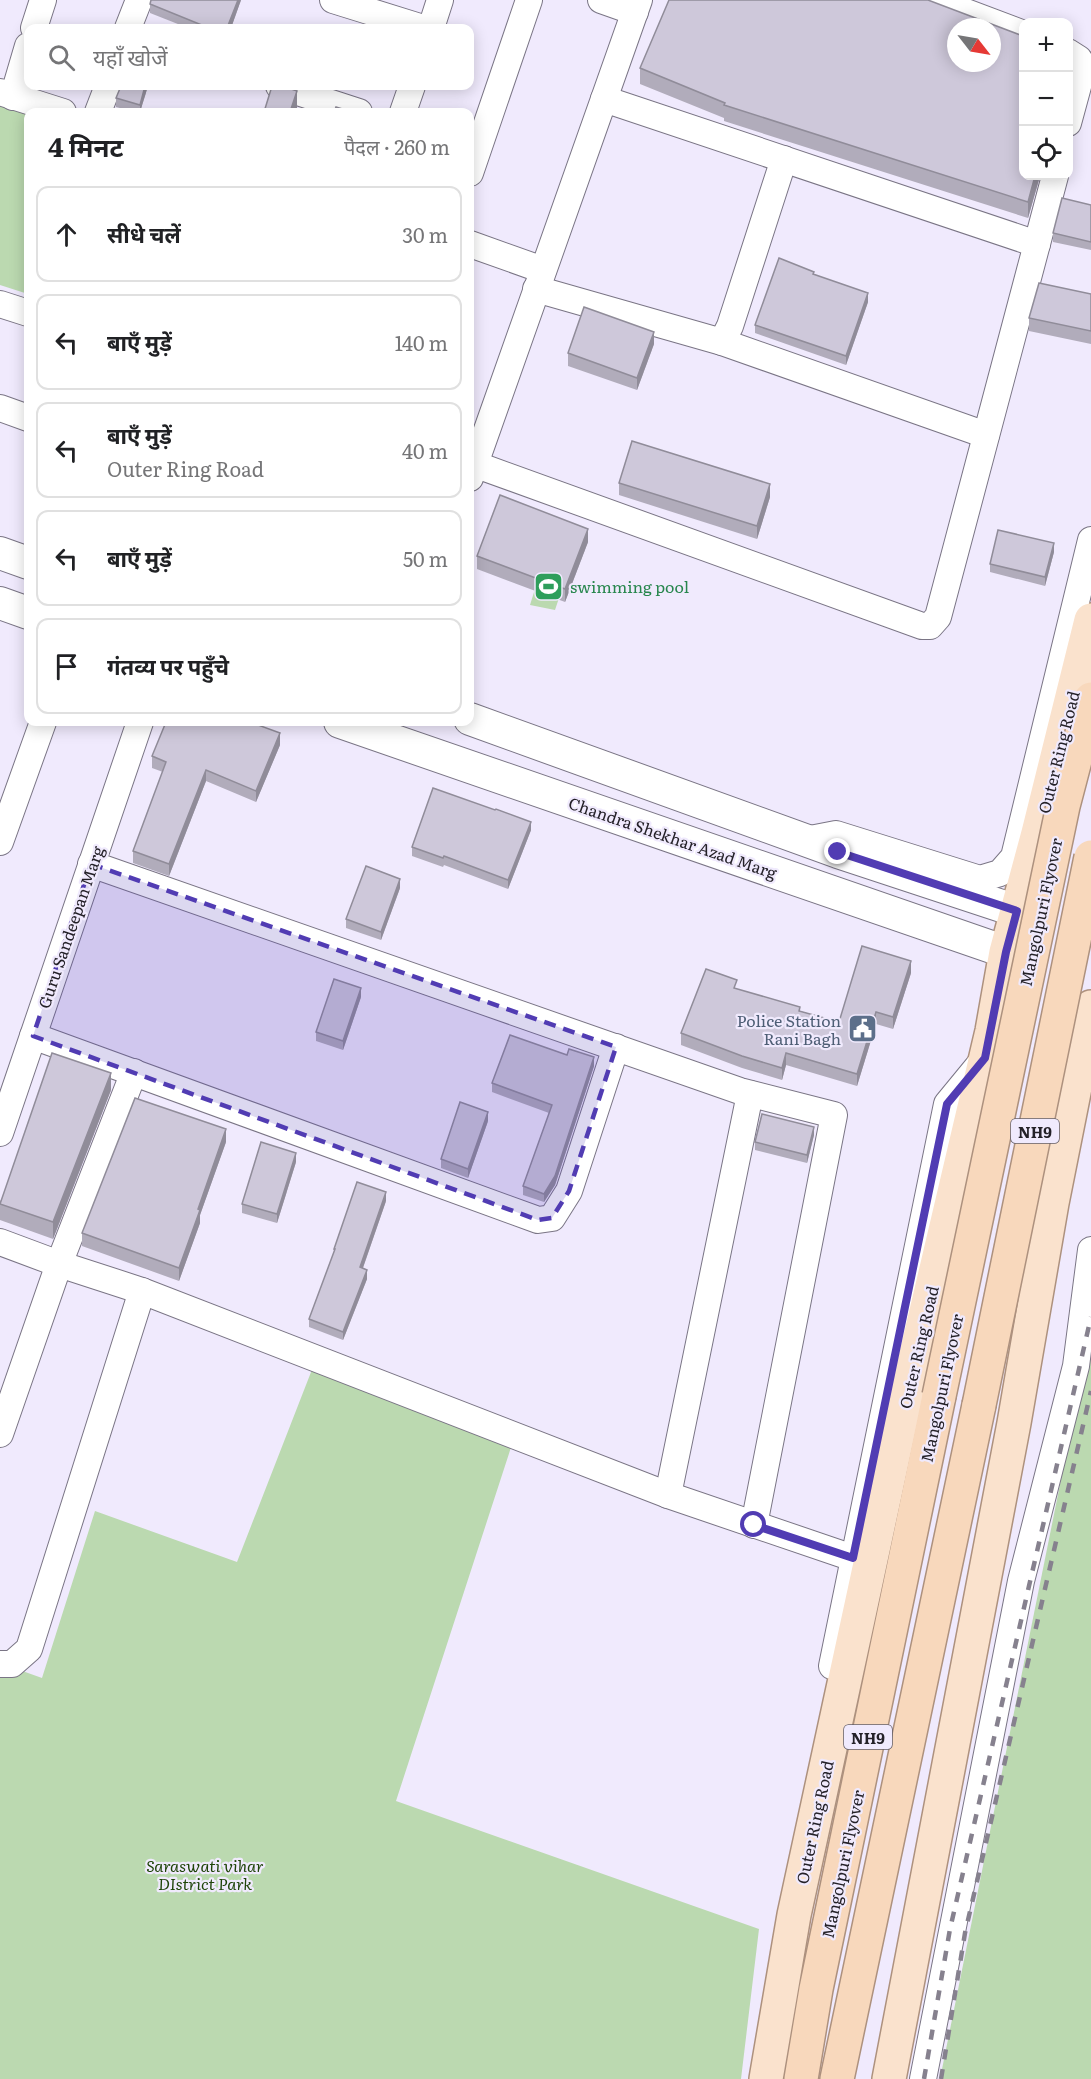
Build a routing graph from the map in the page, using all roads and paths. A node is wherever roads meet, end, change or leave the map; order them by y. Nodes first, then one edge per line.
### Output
1 (43, 0) edge
2 (139, 0) edge
3 (333, 0) edge
4 (440, 0) edge
5 (528, 0) edge
6 (601, 0) edge
7 (934, 0) edge
8 (637, 6) edge
9 (35, 24) edge
10 (130, 24) edge
11 (410, 24) edge
12 (432, 24) edge
13 (1019, 32) edge
14 (24, 55) edge
15 (1073, 55) edge
16 (106, 90) edge
17 (291, 90) edge
18 (411, 90) edge
19 (6, 94) edge
20 (604, 99) junction
21 (1073, 105) edge
22 (50, 108) edge
23 (100, 108) edge
24 (347, 108) edge
25 (404, 108) edge
26 (784, 159) junction
27 (474, 161) edge
28 (1054, 180) edge
29 (1037, 244) junction
30 (474, 246) edge
31 (540, 280) junction
32 (0, 304) edge
33 (24, 312) edge
34 (722, 342) junction
35 (0, 408) edge
36 (24, 417) edge
37 (986, 435) junction
38 (474, 465) edge
39 (474, 472) edge
40 (1091, 540) edge
41 (0, 553) edge
42 (24, 562) edge
43 (0, 603) edge
44 (24, 612) edge
45 (1091, 620) edge
46 (1091, 699) edge
47 (474, 720) edge
48 (42, 726) edge
49 (139, 726) edge
50 (352, 726) edge
51 (805, 840) junction
52 (0, 842) edge
53 (845, 854) junction
54 (1091, 857) edge
55 (91, 864) junction
56 (828, 891) junction
57 (1017, 911) junction
58 (1006, 952) junction
59 (1091, 1007) edge
60 (33, 1036) junction
61 (616, 1047) junction
62 (1087, 1053) edge
63 (985, 1058) junction
64 (134, 1072) junction
65 (750, 1094) junction
66 (0, 1133) edge
67 (956, 1183) junction
68 (1052, 1203) junction
69 (0, 1242) edge
70 (1091, 1250) edge
71 (59, 1264) junction
72 (142, 1291) junction
73 (0, 1434) edge
74 (668, 1495) junction
75 (754, 1525) junction
76 (853, 1558) junction
77 (0, 1664) edge
78 (753, 2079) edge
79 (766, 2079) edge
80 (801, 2079) edge
81 (837, 2079) edge
82 (889, 2079) edge
83 (923, 2079) edge

1 - 9 street
2 - 10 street
3 - 11 street
4 - 12 street
5 - 27 street
6 - 8 street
7 - 13 street
8 - 20 street
14 - 19 street
15 - 21 street
16 - 23 street
17 - 24 street
18 - 25 street
19 - 22 street
20 - 26 street
20 - 31 street
26 - 29 street
26 - 34 street
28 - 29 street
29 - 37 street
30 - 31 street
31 - 34 street
31 - 38 street
32 - 33 street
34 - 37 street
35 - 36 street
37 - 39 street
40 - 51 street
41 - 42 street
43 - 44 street
45 - 57 main road, Outer Ring Road
46 - 80 highway, Mangolpuri Flyover / NH9, bridge
47 - 51 street
48 - 52 street
49 - 55 street, Guru Sandeepan Marg
50 - 56 street, Chandra Shekhar Azad Marg
51 - 53 street
53 - 56 street
53 - 57 street
54 - 81 highway, NH9, bridge
55 - 60 street, Guru Sandeepan Marg
55 - 61 street
56 - 58 street, Chandra Shekhar Azad Marg
57 - 58 main road, Outer Ring Road
58 - 63 main road, Outer Ring Road
59 - 62 main road
60 - 64 street
60 - 66 street, Guru Sandeepan Marg
61 - 64 street
61 - 65 street
62 - 68 main road
63 - 67 main road, Outer Ring Road
63 - 76 street
64 - 71 street
65 - 74 street
65 - 75 street
67 - 68 main road
67 - 79 main road, Outer Ring Road
68 - 82 main road
69 - 71 street
70 - 83 street
71 - 72 street
71 - 73 street
72 - 74 street
72 - 77 street
74 - 75 street
75 - 76 street
76 - 78 street

